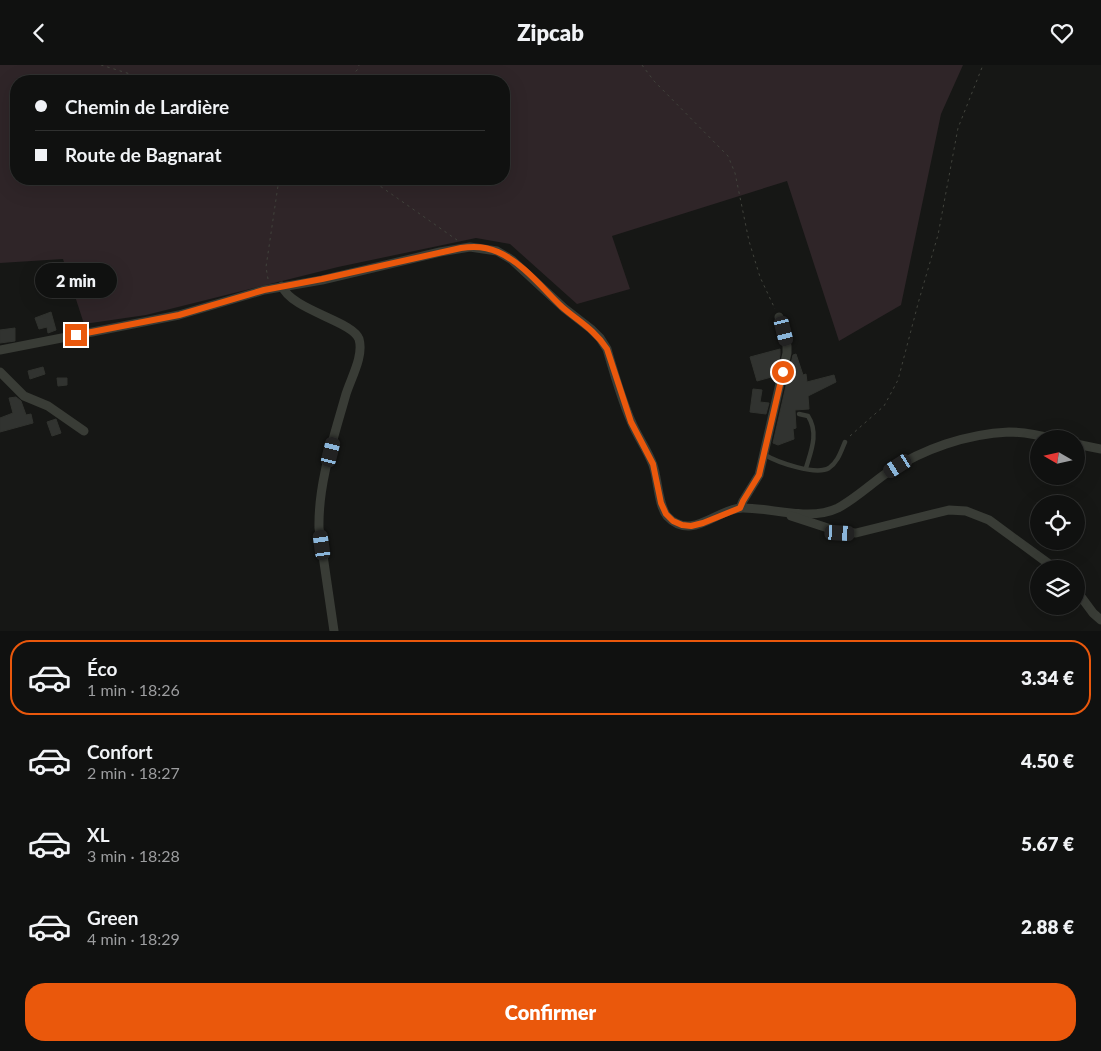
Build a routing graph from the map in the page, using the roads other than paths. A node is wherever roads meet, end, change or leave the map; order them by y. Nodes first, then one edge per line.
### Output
1 (282, 286) junction
2 (779, 317) road end
3 (0, 350) edge
4 (0, 372) edge
5 (799, 415) dead end
6 (84, 431) dead end
7 (1030, 435) edge
8 (845, 442) road end
9 (1085, 446) edge
10 (1101, 449) edge
11 (765, 455) junction
12 (806, 468) junction
13 (740, 508) junction
14 (787, 514) junction
15 (1043, 560) edge
16 (1085, 602) edge
17 (1101, 620) edge
18 (334, 631) edge

1 - 3 street
1 - 13 street
1 - 18 street
2 - 11 street
4 - 6 street
5 - 12 lane
7 - 14 street
8 - 12 lane
9 - 10 street
11 - 12 lane
11 - 13 street
13 - 14 street
14 - 15 street
16 - 17 street

